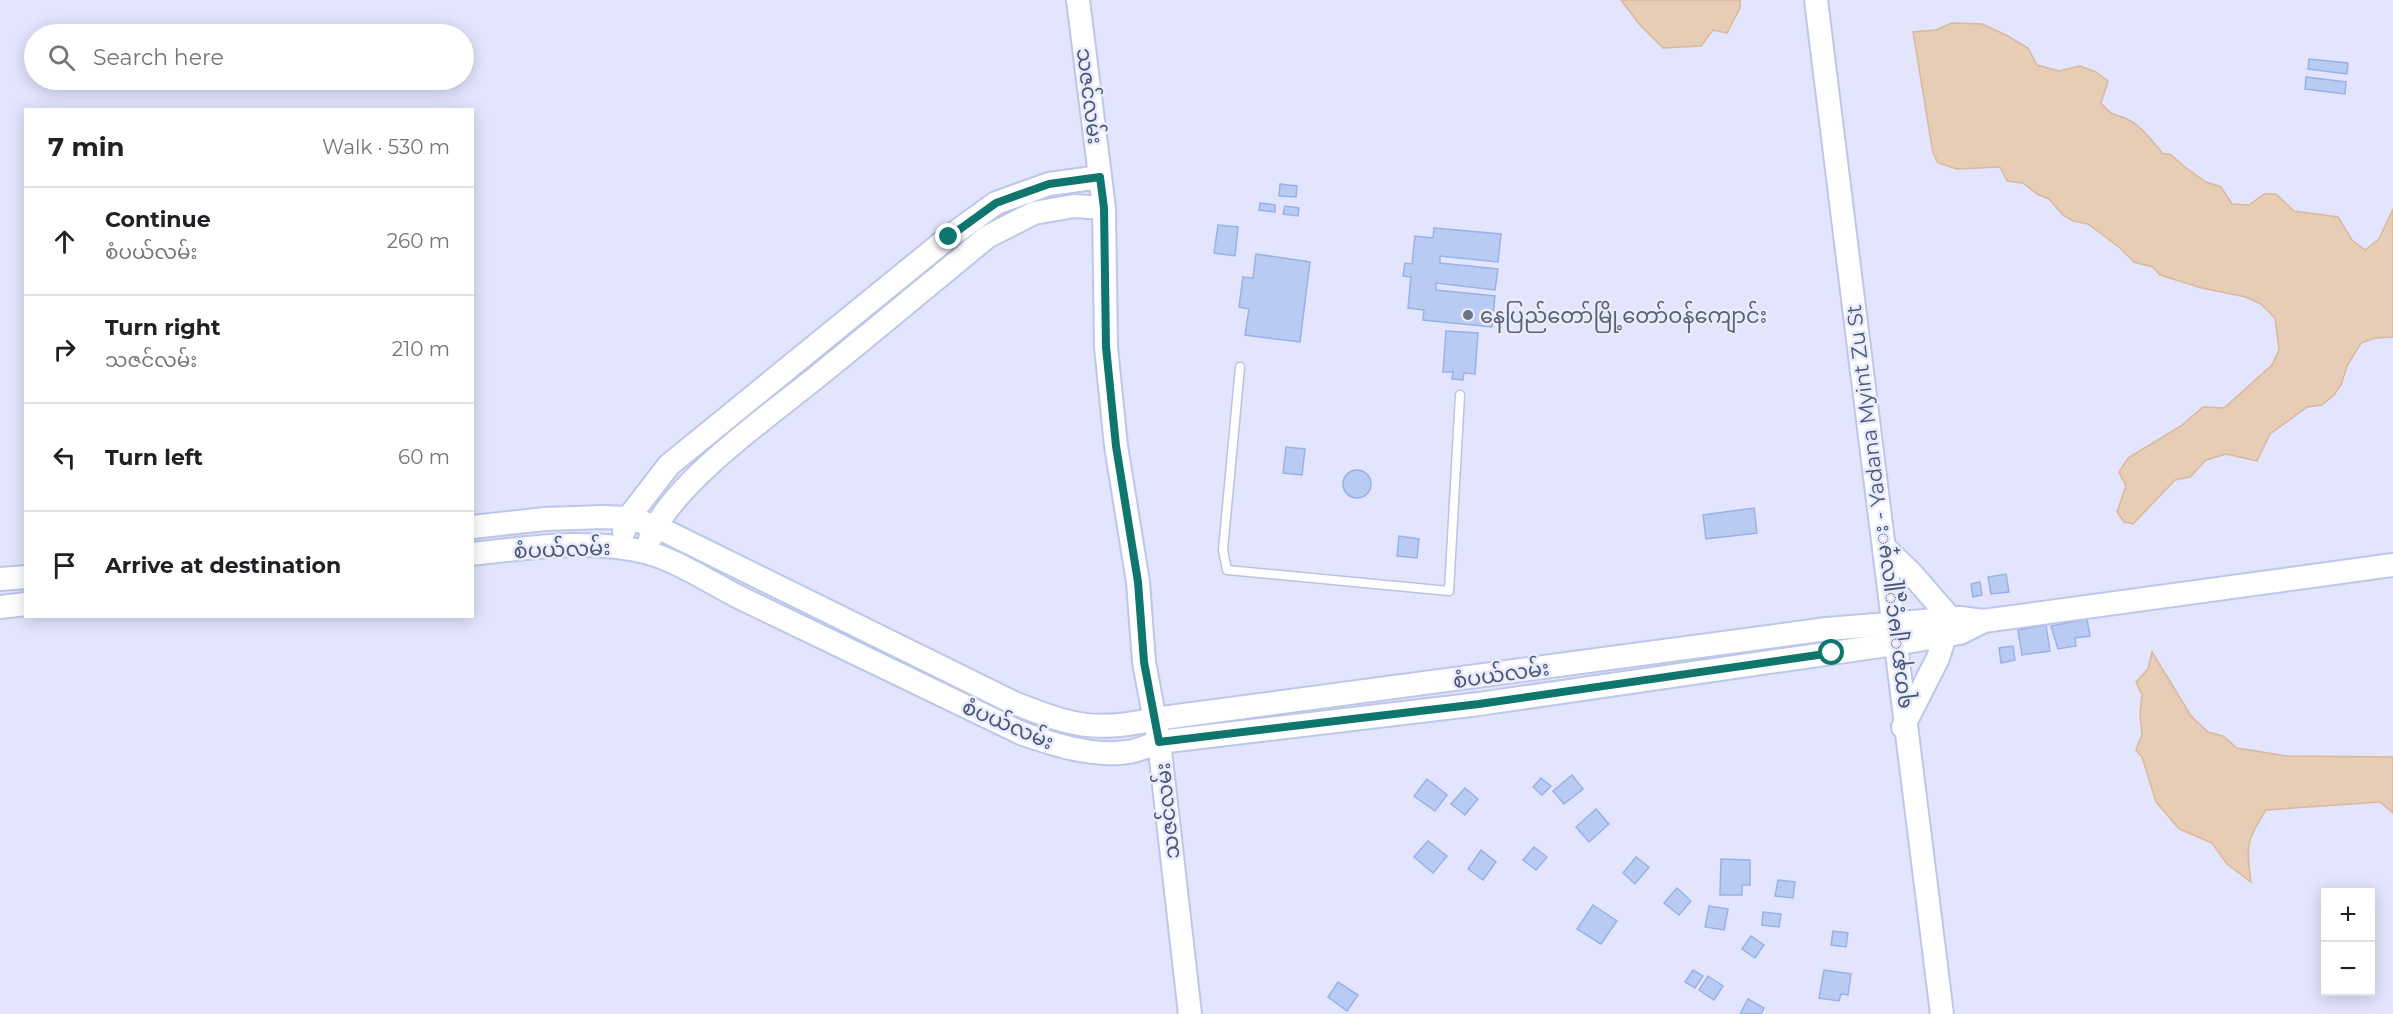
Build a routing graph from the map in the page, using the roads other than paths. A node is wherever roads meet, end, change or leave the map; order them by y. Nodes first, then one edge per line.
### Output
1 (1078, 0) edge
2 (1816, 0) edge
3 (1100, 177) junction
4 (1104, 208) junction
5 (1240, 367) dead end
6 (1460, 395) dead end
7 (628, 518) junction
8 (655, 526) junction
9 (474, 528) edge
10 (618, 547) junction
11 (1884, 547) junction
12 (645, 552) junction
13 (474, 554) edge
14 (2393, 565) edge
15 (24, 577) edge
16 (0, 579) edge
17 (24, 604) edge
18 (0, 607) edge
19 (1948, 628) junction
20 (1893, 633) junction
21 (1155, 719) junction
22 (1904, 727) junction
23 (1159, 742) junction
24 (1190, 1014) edge
25 (1942, 1014) edge

1 - 3 street, သဇင်လမ်း
2 - 11 street, ရတနာျမင့္ဇူလမ္း - Yadana Myint Zu St
3 - 4 street, သဇင်လမ်း
3 - 7 street
4 - 8 street
4 - 21 street, သဇင်လမ်း
5 - 6 lane
7 - 8 street, စံပယ်လမ်း
7 - 9 street, စံပယ်လမ်း
7 - 10 street
8 - 12 street
8 - 21 street, စံပယ်လမ်း
10 - 12 street, စံပယ်လမ်း
10 - 13 street, စံပယ်လမ်း
11 - 19 street
11 - 20 street, ရတနာျမင့္ဇူလမ္း - Yadana Myint Zu St
12 - 23 street, စံပယ်လမ်း
14 - 19 street
15 - 16 street
17 - 18 street
19 - 20 street
19 - 22 street
20 - 21 street, စံပယ်လမ်း
20 - 22 street, ရတနာျမင့္ဇူလမ္း - Yadana Myint Zu St
20 - 23 street, စံပယ်လမ်း
21 - 23 street, သဇင်လမ်း
22 - 25 street, ရတနာျမင့္ဇူလမ္း - Yadana Myint Zu St
23 - 24 street, သဇင်လမ်း

